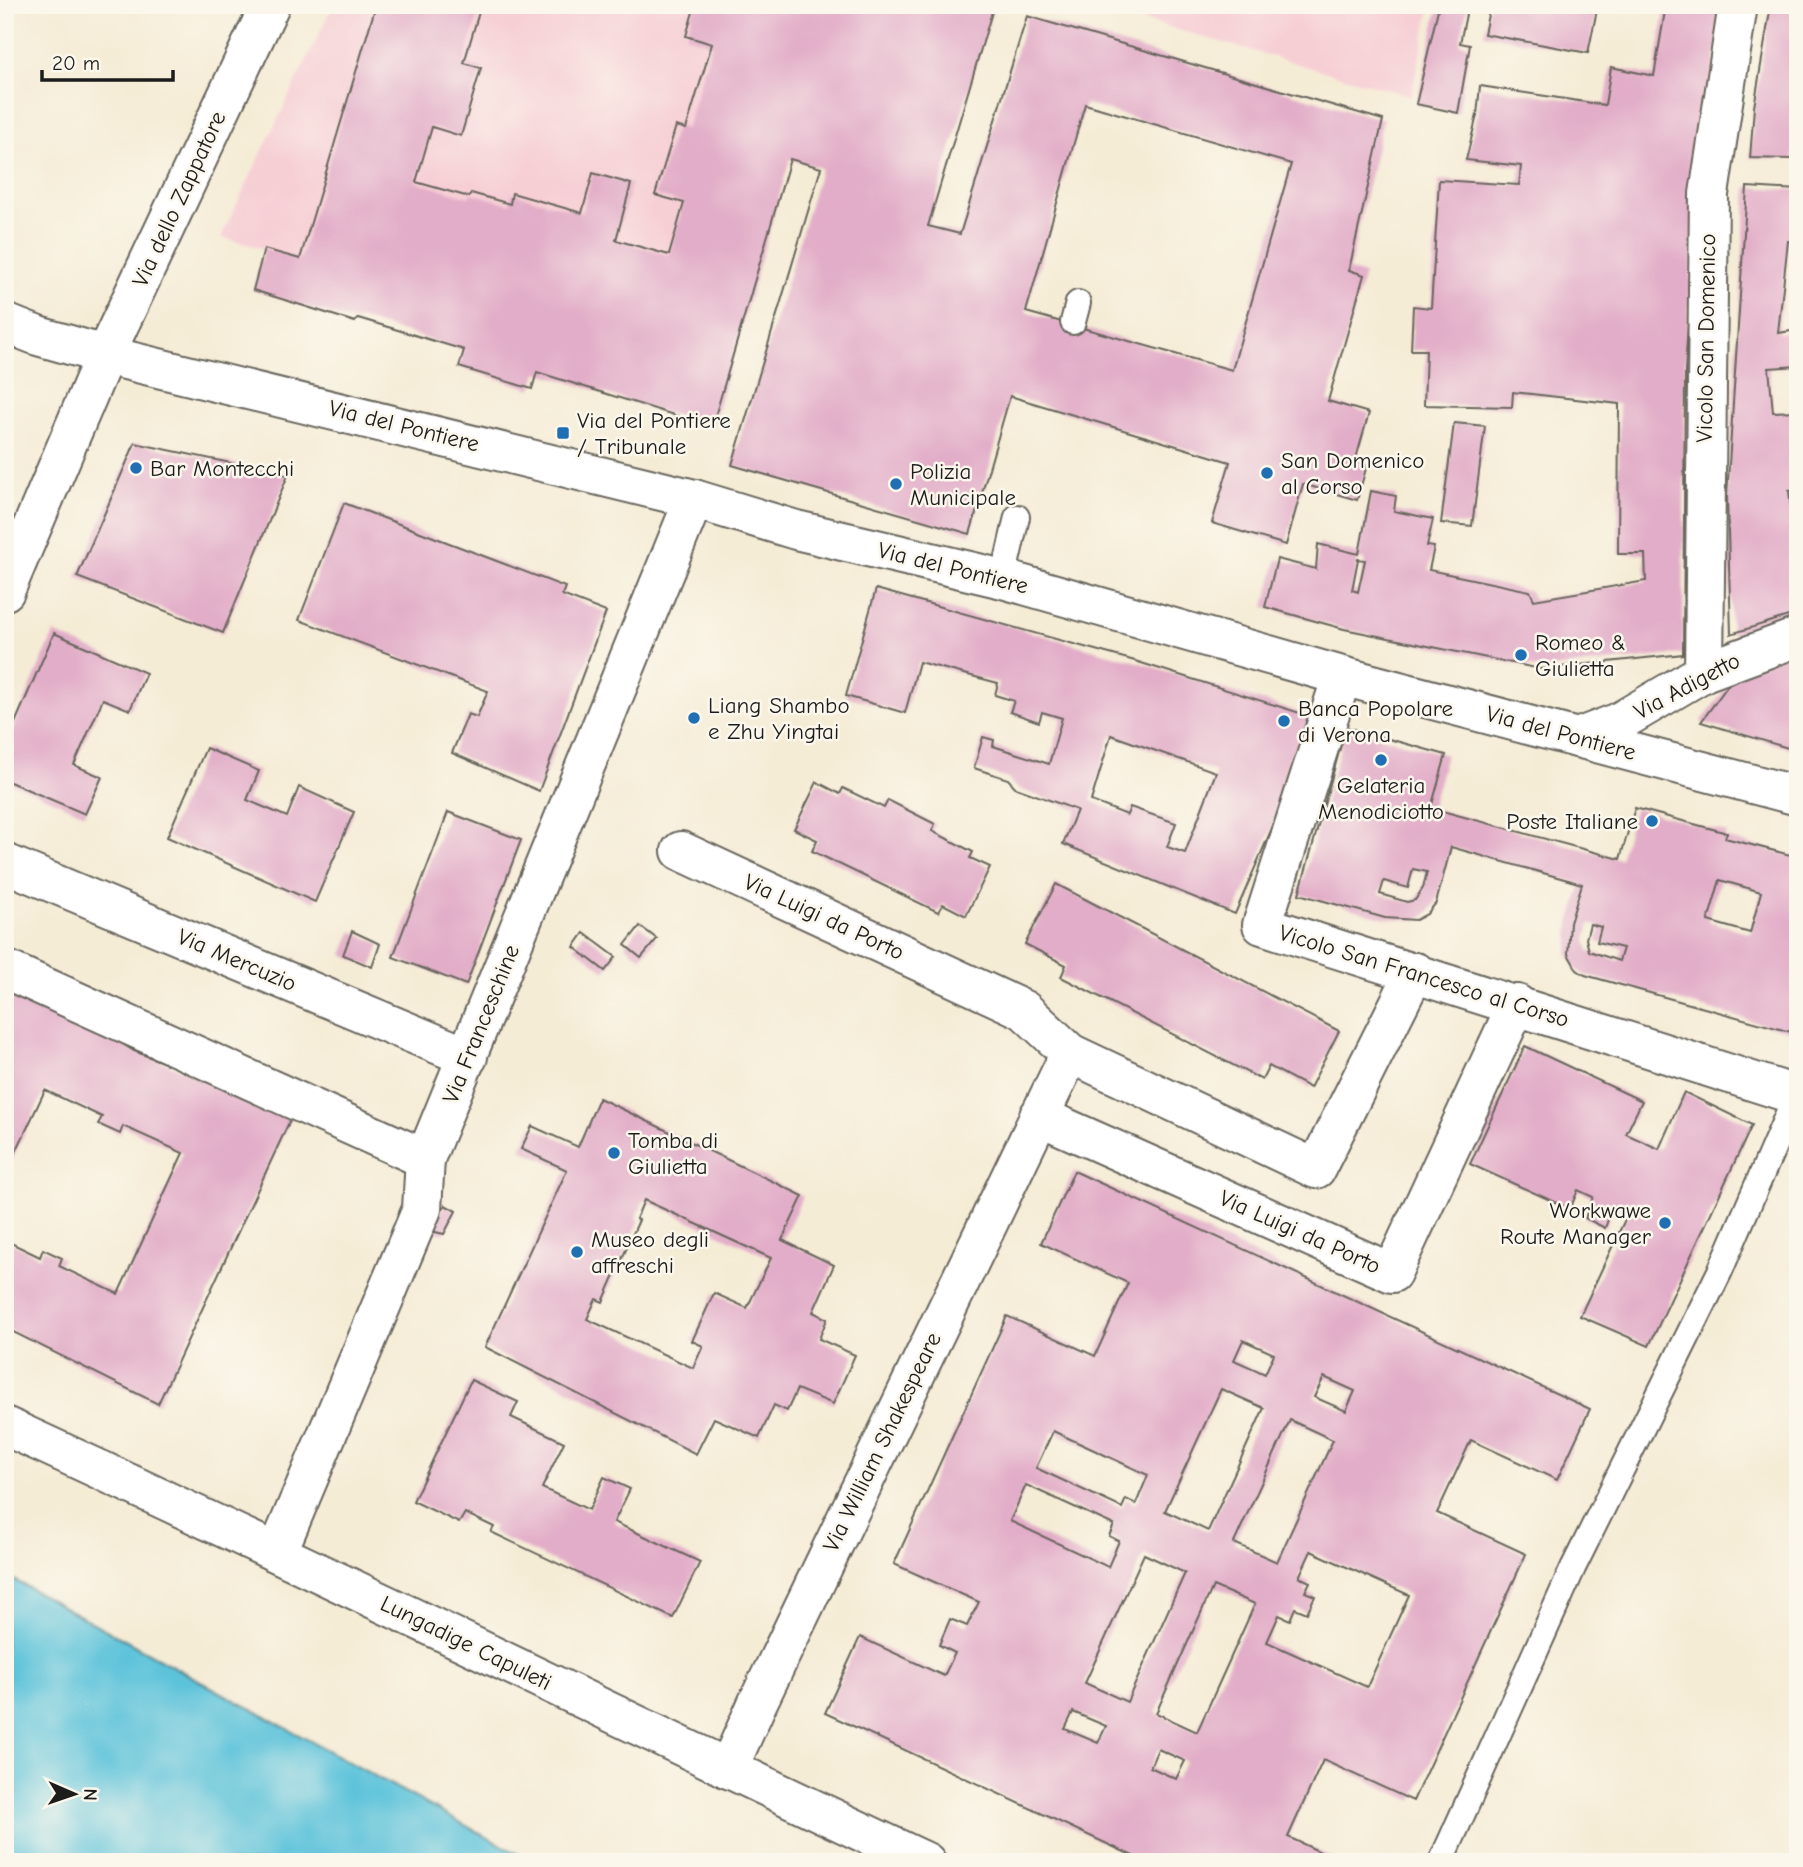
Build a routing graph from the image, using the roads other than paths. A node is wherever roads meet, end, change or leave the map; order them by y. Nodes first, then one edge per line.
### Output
1 (270, 5) edge
2 (1738, 5) edge
3 (5, 323) edge
4 (105, 355) junction
5 (694, 499) junction
6 (1017, 517) dead end
7 (1003, 579) junction
8 (5, 591) edge
9 (1798, 637) edge
10 (1704, 672) junction
11 (1342, 676) junction
12 (1577, 738) junction
13 (1798, 796) edge
14 (681, 850) dead end
15 (5, 863) edge
16 (5, 969) edge
17 (1415, 972) junction
18 (1517, 1004) junction
19 (1070, 1053) junction
20 (468, 1057) junction
21 (1796, 1095) joint
22 (1039, 1116) junction
23 (425, 1159) junction
24 (5, 1426) edge
25 (278, 1551) junction
26 (728, 1769) junction
27 (926, 1862) edge
28 (1441, 1862) edge

1 - 4 street, Via dello Zappatore
2 - 10 street, Vicolo San Domenico
3 - 4 street, Via del Pontiere
4 - 5 street, Via del Pontiere
4 - 8 street, Via dello Zappatore
5 - 7 street, Via del Pontiere
5 - 20 street, Via Franceschine
6 - 7 lane
7 - 11 street, Via del Pontiere
9 - 10 street, Via Adigetto
10 - 12 street, Via Adigetto
11 - 12 street, Via del Pontiere
11 - 17 street, Vicolo San Francesco al Corso
12 - 13 street, Via del Pontiere
14 - 19 street, Via Luigi da Porto
15 - 20 street, Via Mercuzio
16 - 23 street
17 - 18 street, Vicolo San Francesco al Corso
17 - 19 street, Via Luigi da Porto
18 - 21 street, Vicolo San Francesco al Corso
18 - 22 street, Via Luigi da Porto
19 - 22 street
20 - 23 street, Via Franceschine
21 - 28 lane
22 - 26 street, Via William Shakespeare
23 - 25 street, Via Franceschine
24 - 25 street, Lungadige Capuleti
25 - 26 street, Lungadige Capuleti
26 - 27 street, Lungadige Capuleti

